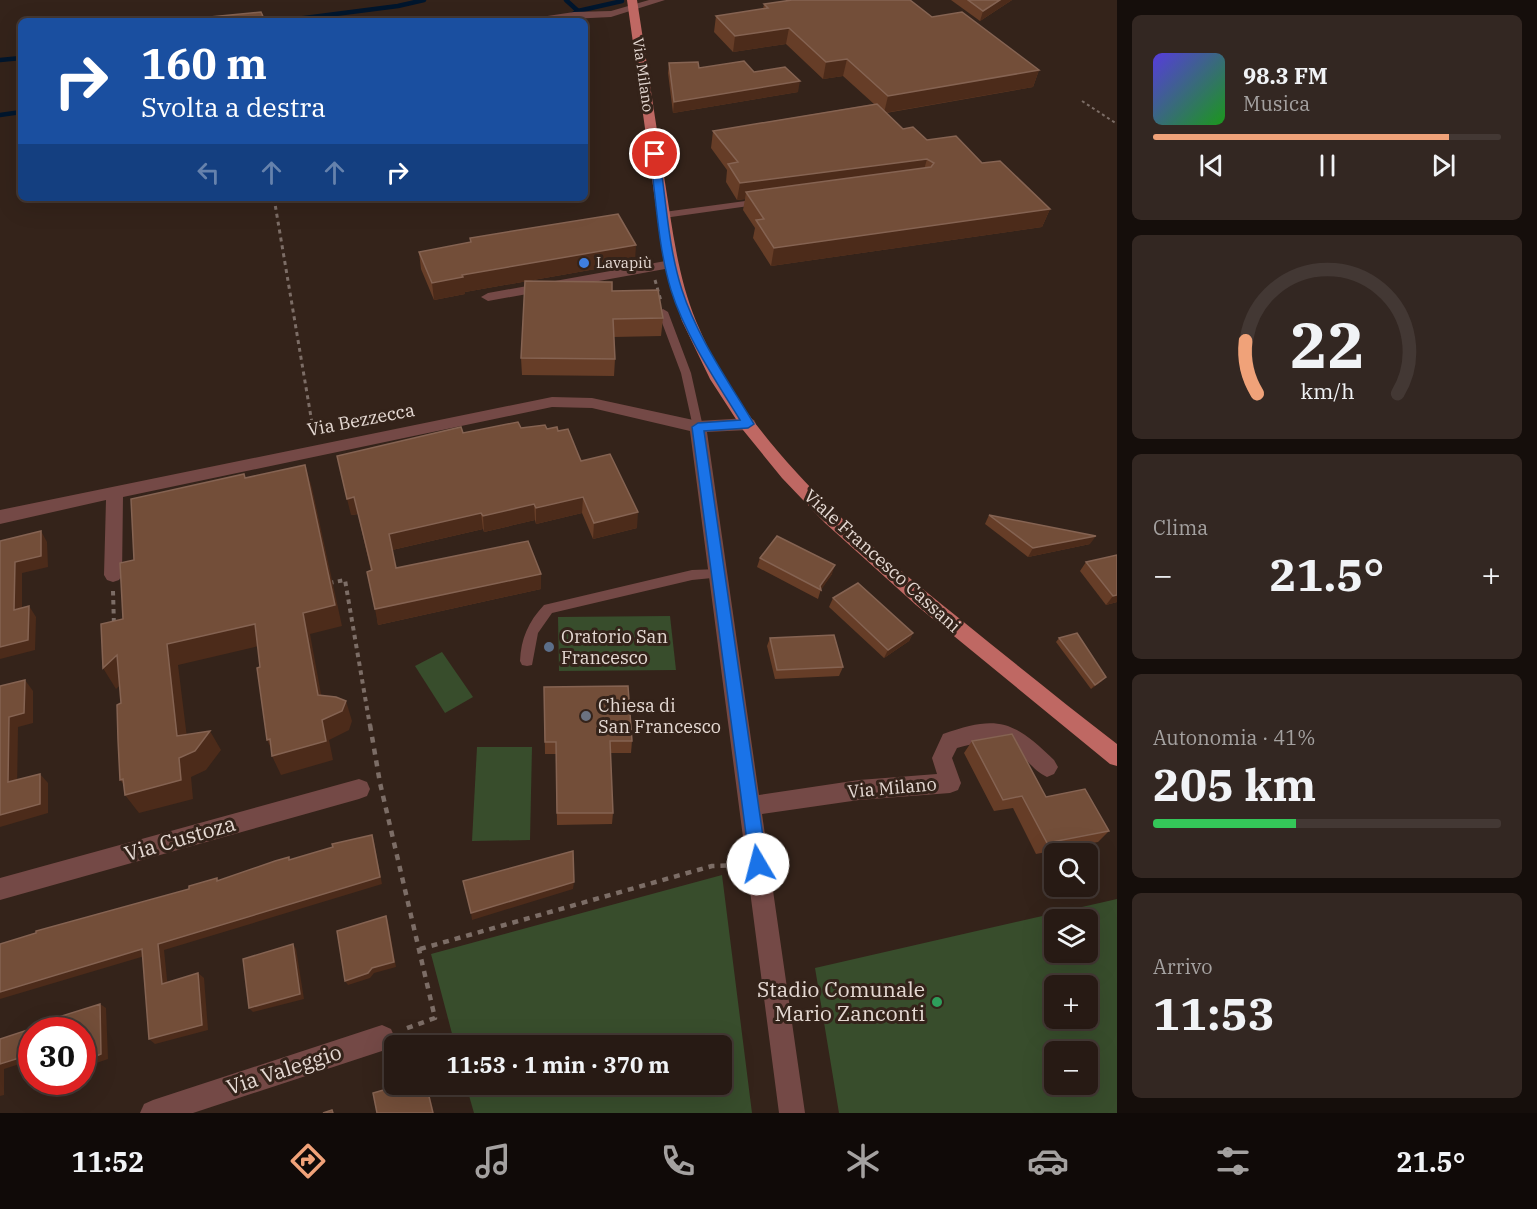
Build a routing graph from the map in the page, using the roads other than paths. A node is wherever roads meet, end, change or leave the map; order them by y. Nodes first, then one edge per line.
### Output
1 (660, 0) edge
2 (633, 3) edge
3 (554, 18) edge
4 (769, 201) edge
5 (664, 215) junction
6 (671, 264) junction
7 (488, 297) dead end
8 (663, 312) edge
9 (692, 325) joint
10 (748, 424) junction
11 (698, 427) junction
12 (115, 492) junction
13 (0, 517) edge
14 (718, 574) junction
15 (113, 575) road end
16 (527, 661) dead end
17 (1117, 757) edge
18 (1047, 767) dead end
19 (359, 789) dead end
20 (750, 806) junction
21 (0, 889) edge
22 (382, 1038) road end
23 (153, 1113) edge
24 (792, 1113) edge

1 - 2 street
2 - 3 street
2 - 5 main road, Via Milano
4 - 5 lane
5 - 6 main road, Via Milano
6 - 7 street
6 - 9 main road, Via Milano
8 - 11 lane
9 - 10 main road, Viale Francesco Cassani
10 - 11 street, Via Bezzecca
10 - 17 main road, Viale Francesco Cassani
11 - 12 street, Via Bezzecca
11 - 14 street
12 - 13 street, Via Bezzecca
12 - 15 street
14 - 16 lane
14 - 20 street
18 - 20 street, Via Milano
19 - 21 street, Via Custoza
20 - 24 street
22 - 23 street, Via Valeggio

